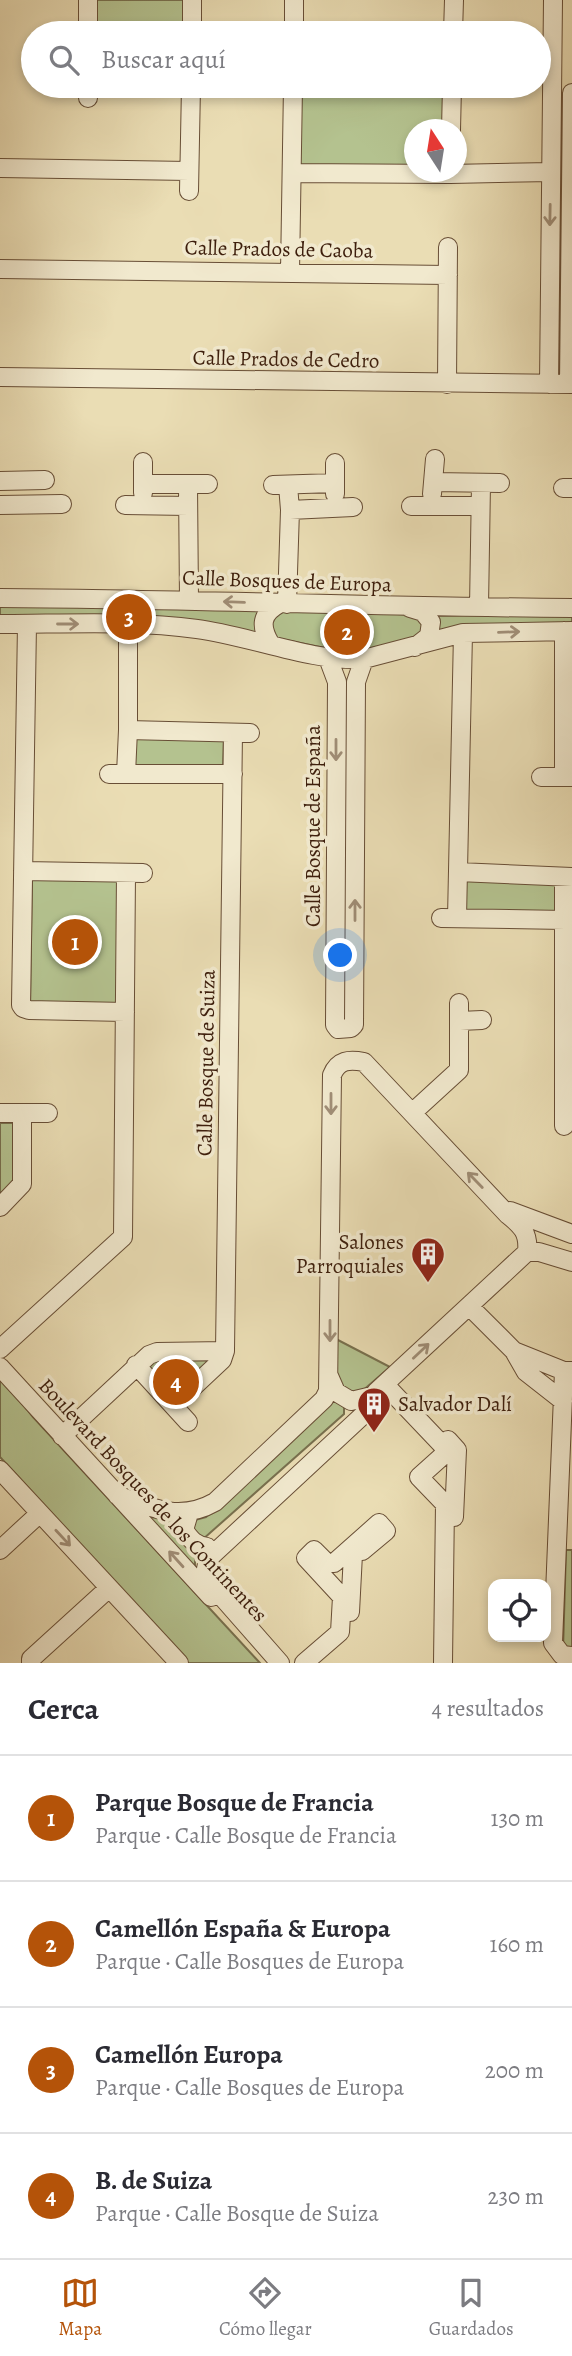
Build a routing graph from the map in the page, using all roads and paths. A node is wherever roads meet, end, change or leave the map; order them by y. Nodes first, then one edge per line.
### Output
1 (88, 0) edge
2 (192, 0) edge
3 (294, 0) edge
4 (454, 0) edge
5 (554, 0) edge
6 (88, 21) edge
7 (192, 21) edge
8 (294, 21) edge
9 (453, 21) edge
10 (572, 93) edge
11 (191, 98) edge
12 (293, 98) edge
13 (452, 98) edge
14 (451, 119) edge
15 (0, 168) edge
16 (188, 171) junction
17 (551, 172) junction
18 (292, 173) junction
19 (404, 173) edge
20 (467, 173) edge
21 (189, 191) dead end
22 (448, 247) dead end
23 (0, 269) edge
24 (290, 272) junction
25 (448, 275) junction
26 (0, 377) edge
27 (447, 384) junction
28 (548, 384) junction
29 (571, 384) edge
30 (435, 459) dead end
31 (143, 462) dead end
32 (335, 463) dead end
33 (0, 481) edge
34 (433, 482) junction
35 (334, 483) junction
36 (500, 483) dead end
37 (143, 484) junction
38 (208, 484) dead end
39 (481, 484) junction
40 (188, 485) junction
41 (0, 505) edge
42 (125, 505) dead end
43 (144, 505) junction
44 (188, 506) junction
45 (411, 506) dead end
46 (480, 506) junction
47 (432, 507) junction
48 (290, 510) junction
49 (0, 598) edge
50 (189, 600) junction
51 (283, 604) junction
52 (406, 607) junction
53 (479, 607) junction
54 (572, 608) edge
55 (0, 624) edge
56 (27, 624) junction
57 (128, 625) junction
58 (568, 631) edge
59 (463, 634) junction
60 (270, 643) junction
61 (415, 647) junction
62 (328, 658) junction
63 (365, 659) junction
64 (128, 730) junction
65 (568, 731) edge
66 (233, 774) junction
67 (541, 777) dead end
68 (568, 777) edge
69 (23, 871) junction
70 (458, 872) junction
71 (568, 877) edge
72 (565, 920) junction
73 (125, 1012) junction
74 (482, 1020) dead end
75 (48, 1112) dead end
76 (0, 1113) edge
77 (22, 1113) junction
78 (412, 1114) junction
79 (569, 1126) edge
80 (502, 1206) junction
81 (0, 1207) edge
82 (572, 1234) edge
83 (527, 1252) junction
84 (572, 1262) edge
85 (469, 1306) junction
86 (0, 1349) edge
87 (225, 1351) junction
88 (514, 1351) junction
89 (136, 1365) junction
90 (0, 1367) edge
91 (568, 1371) edge
92 (329, 1376) junction
93 (394, 1376) junction
94 (372, 1396) junction
95 (563, 1401) junction
96 (174, 1405) junction
97 (188, 1422) dead end
98 (62, 1436) junction
99 (457, 1450) junction
100 (0, 1470) edge
101 (117, 1495) junction
102 (454, 1503) junction
103 (40, 1513) junction
104 (189, 1513) junction
105 (378, 1531) dead end
106 (565, 1543) edge
107 (207, 1547) junction
108 (0, 1549) edge
109 (357, 1553) junction
110 (313, 1559) dead end
111 (328, 1574) junction
112 (109, 1588) junction
113 (206, 1591) junction
114 (351, 1598) junction
115 (572, 1656) edge
116 (268, 1660) edge
117 (32, 1662) edge
118 (179, 1663) edge
119 (280, 1663) edge
120 (304, 1663) edge
121 (316, 1663) edge
122 (443, 1663) edge
123 (452, 1663) edge

1 - 6 street
2 - 7 street
3 - 8 street
4 - 9 street
5 - 17 street
10 - 29 street
11 - 16 street
12 - 18 street
13 - 14 street
15 - 16 street
16 - 21 street
17 - 20 street
17 -> 28 street
18 - 19 street
18 - 24 street
22 - 25 street
23 - 24 street, Calle Prados de Caoba
24 - 25 street, Calle Prados de Caoba
25 - 27 street
26 - 27 street, Calle Prados de Cedro
27 - 28 street, Calle Prados de Cedro
28 - 29 street, Calle Prados de Cedro
30 - 34 street
31 - 37 street
32 - 35 street
33 - 41 street
34 - 39 street
34 - 47 street
35 - 48 street
35 - 48 street
36 - 39 street
37 - 40 street
37 - 43 street
38 - 40 street
39 - 46 street
40 - 44 street
42 - 43 street
43 - 44 street
44 - 50 street
45 - 47 street
46 - 47 street
46 - 53 street
48 - 51 street
49 - 50 street, Calle Bosques de Europa
51 -> 50 street, Calle Bosques de Europa
51 - 52 street, Calle Bosques de Europa
51 - 60 street
52 - 53 street, Calle Bosques de Europa
52 - 61 street
53 - 54 street, Calle Bosques de Europa
55 - 56 street
56 -> 57 street
56 - 69 street
57 - 60 street
57 - 64 street
59 -> 58 street
58 - 65 street
59 - 61 street
59 - 70 street
60 - 62 street
61 - 63 street
62 - 63 street
62 -> 63 street, Calle Bosque de España
64 - 66 street, Calle Bosque de Suiza
64 - 66 street
65 - 68 street
66 - 87 street, Calle Bosque de Suiza
67 - 68 street
69 - 73 street
69 - 73 street
70 - 71 street
70 - 72 street
71 - 72 street
72 - 79 street
73 - 86 street
74 - 78 street
75 - 77 street
76 - 77 street
77 - 81 street
80 -> 78 street
78 -> 92 street
80 - 82 street
80 - 83 street
83 - 84 street
83 - 85 street
85 - 88 street
93 -> 85 street
87 - 89 street
87 - 96 street
88 - 91 street
88 - 95 street
89 - 96 street
89 - 98 street
90 - 98 street, Boulevard Bosques de los Continentes
91 - 95 street
92 - 94 street
92 - 104 street
93 - 94 street
93 - 99 street
94 - 107 street
95 - 106 street
96 - 97 street
98 - 101 street, Boulevard Bosques de los Continentes
99 - 102 street
99 - 102 street
100 - 103 street
101 - 104 street
113 -> 101 street, Boulevard Bosques de los Continentes
102 - 123 street
103 - 108 street
103 -> 112 street
104 - 107 street
105 - 109 street
106 - 115 street
107 - 113 street
109 - 111 street
109 - 114 street
109 - 120 street
110 - 111 street
111 - 114 street
112 - 117 street
112 - 118 street
113 - 116 street, Boulevard Bosques de los Continentes
114 - 121 street
119 - 122 street

